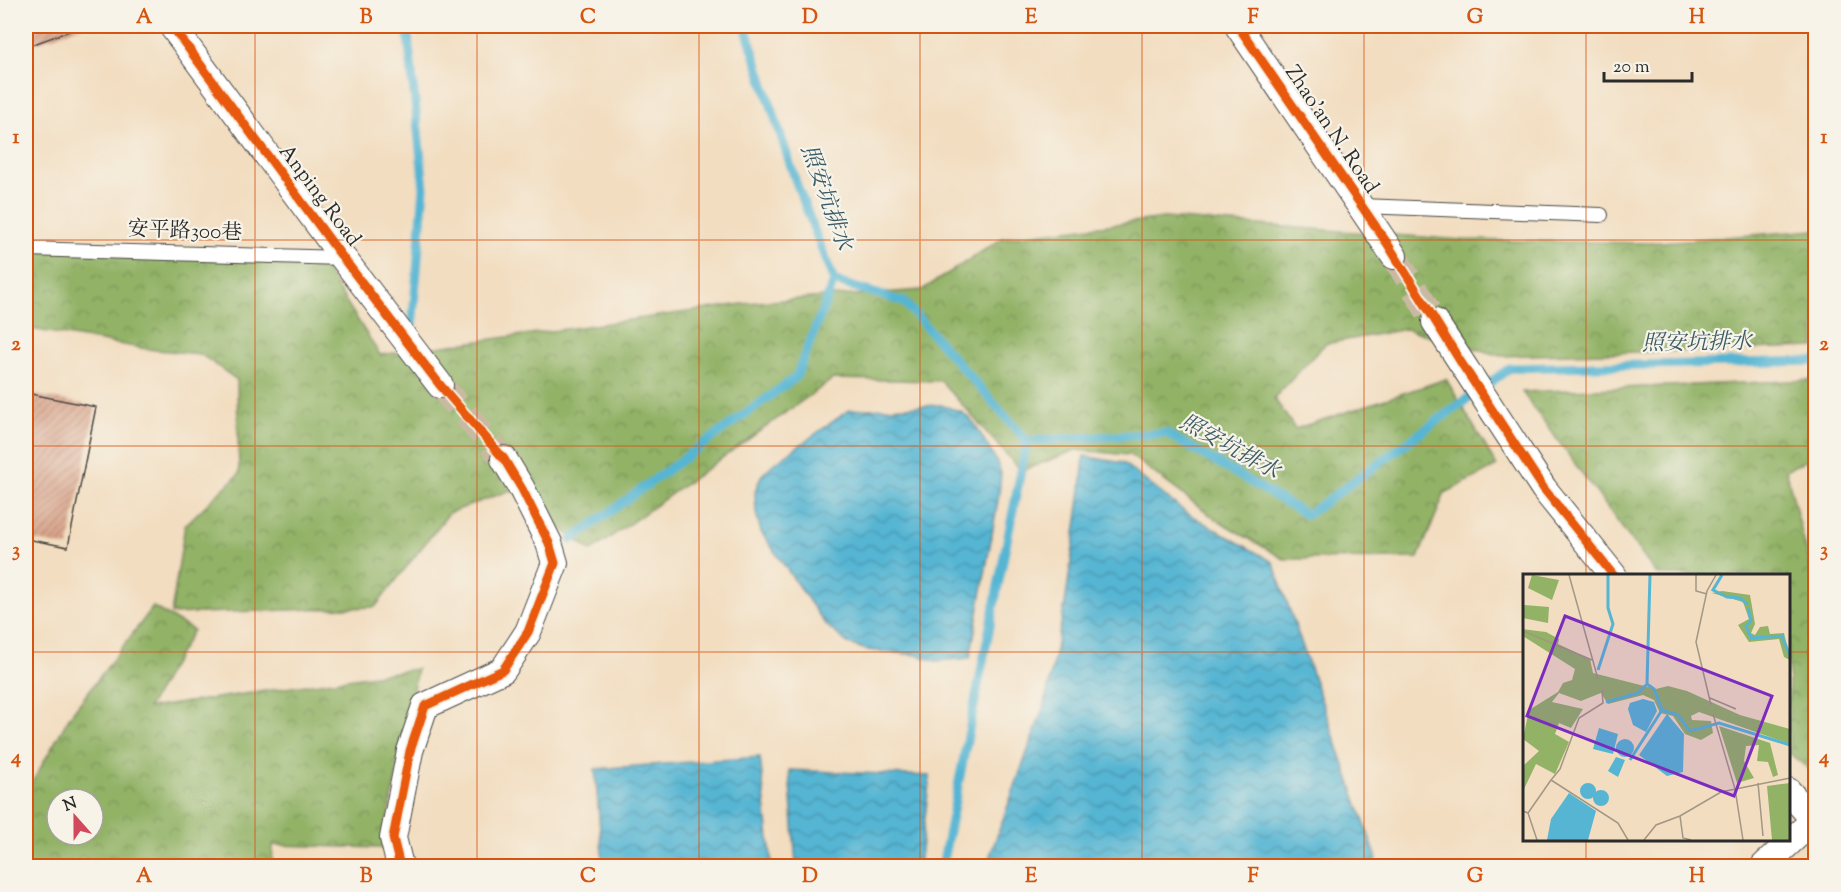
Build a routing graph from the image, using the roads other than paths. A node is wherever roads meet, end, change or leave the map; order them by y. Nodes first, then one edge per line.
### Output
1 (172, 26) edge
2 (1238, 26) edge
3 (1361, 206) junction
4 (1601, 215) dead end
5 (26, 249) edge
6 (1394, 255) tunnel mouth
7 (343, 258) junction
8 (1435, 322) tunnel mouth
9 (440, 385) tunnel mouth
10 (504, 459) tunnel mouth
11 (1612, 574) edge
12 (1790, 793) edge
13 (1814, 820) edge
14 (400, 867) edge
15 (1764, 867) edge

1 - 7 street, Anping Road
2 - 3 street, Zhao'an N. Road
3 - 4 lane
3 - 6 street, Zhao'an N. Road
5 - 7 lane, 安平路300巷
7 - 9 street, Anping Road
8 - 11 street
10 - 14 street
12 - 13 street
13 - 15 street

